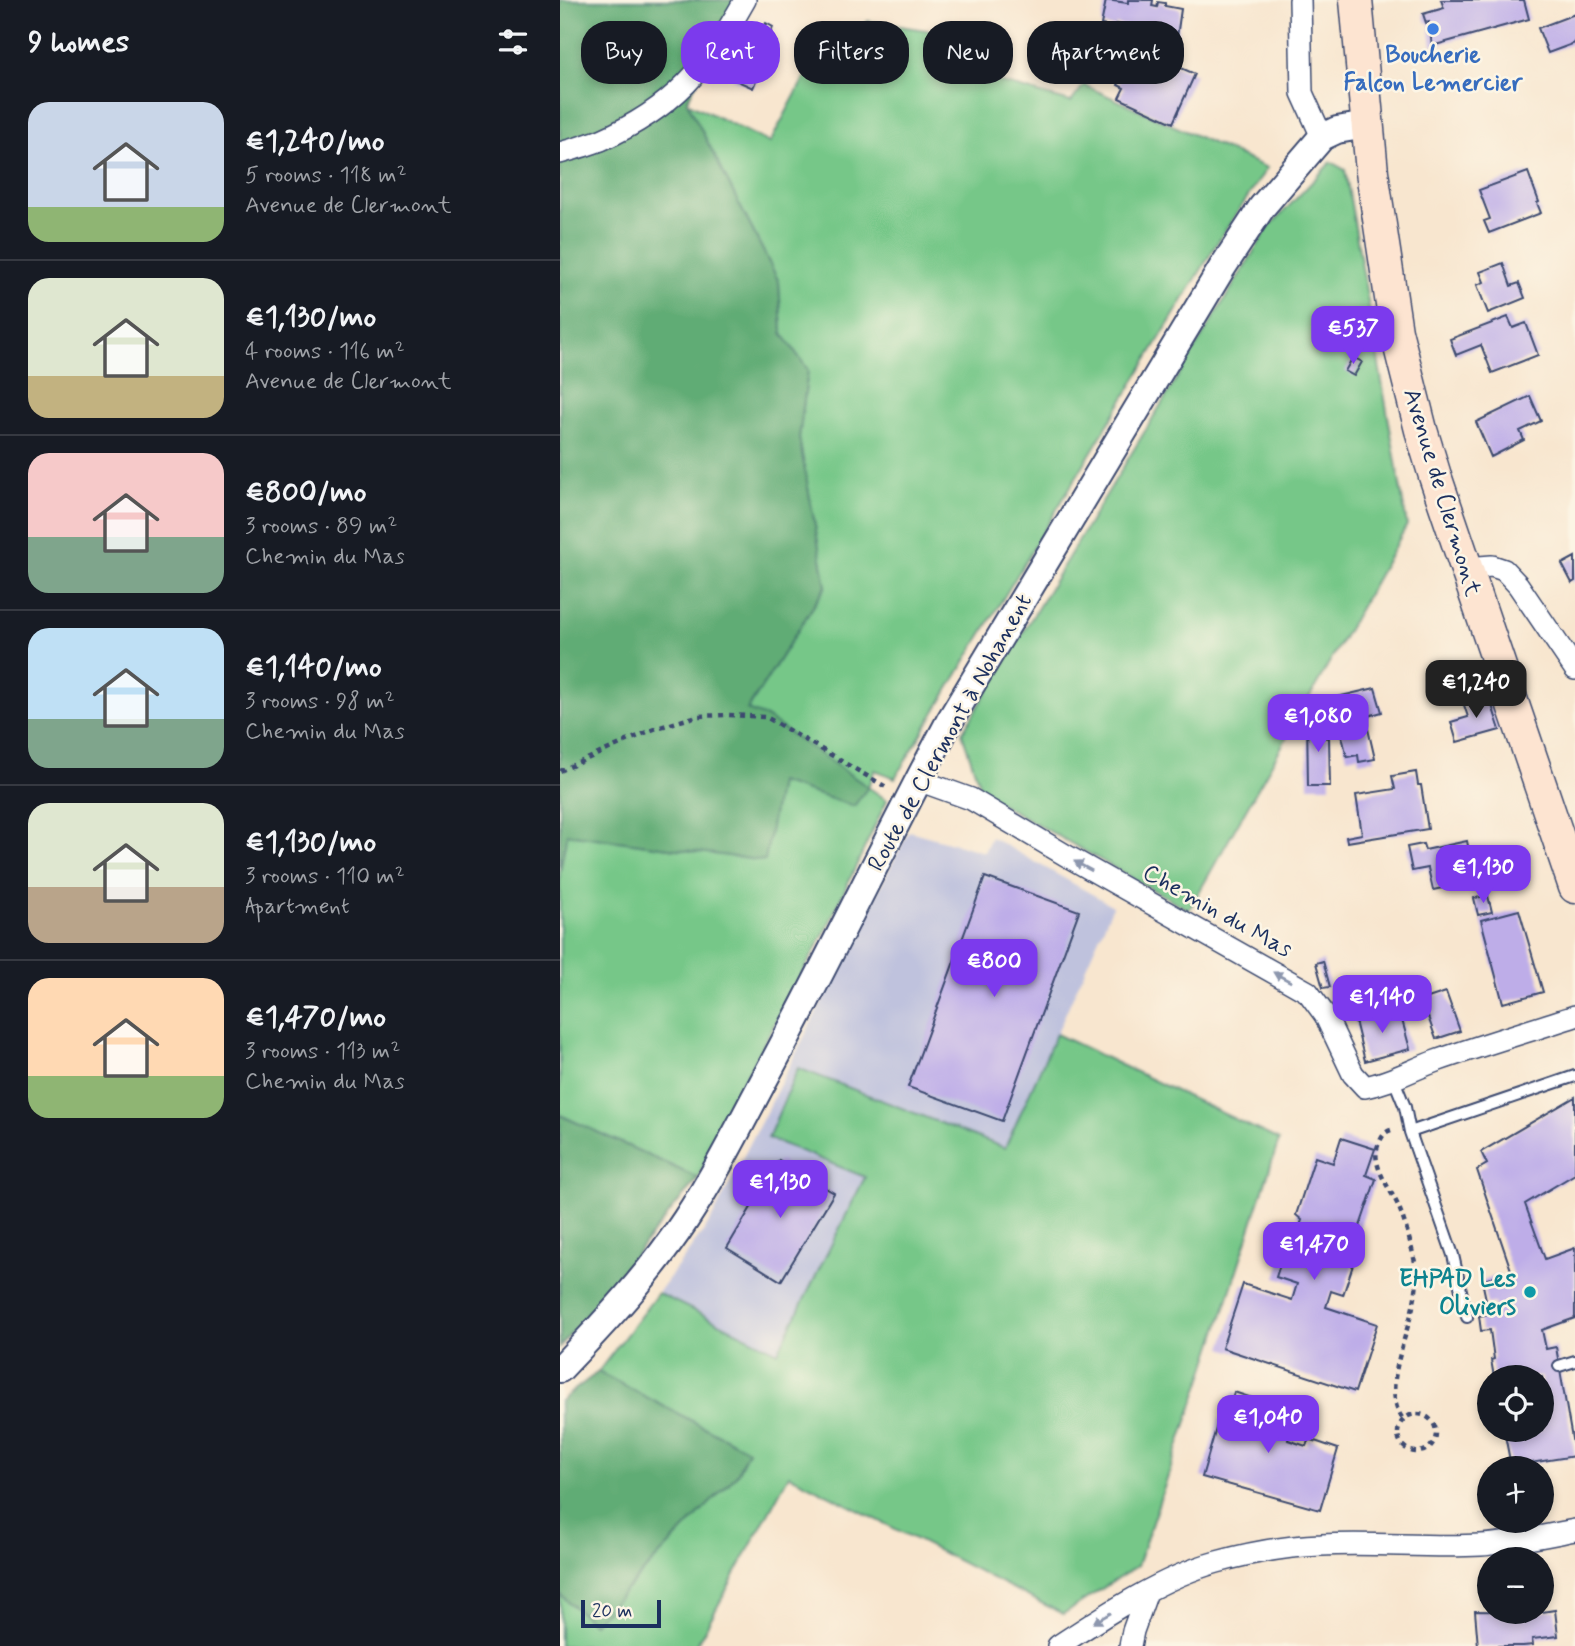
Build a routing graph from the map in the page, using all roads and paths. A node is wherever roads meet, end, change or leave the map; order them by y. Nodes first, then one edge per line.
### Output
1 (745, 0) edge
2 (1300, 0) edge
3 (1356, 0) edge
4 (1367, 125) junction
5 (1322, 137) junction
6 (560, 153) edge
7 (1466, 568) junction
8 (1575, 669) edge
9 (560, 771) edge
10 (913, 790) junction
11 (1575, 887) edge
12 (1575, 1016) edge
13 (1575, 1076) edge
14 (1394, 1080) junction
15 (1409, 1128) junction
16 (1467, 1317) dead end
17 (1575, 1361) edge
18 (1559, 1366) dead end
19 (560, 1369) edge
20 (1402, 1419) junction
21 (1575, 1530) edge
22 (1147, 1592) junction
23 (1058, 1646) edge
24 (1130, 1646) edge

1 - 6 street
2 - 5 street
3 - 4 main road, Avenue de Clermont
4 - 5 street
4 - 7 main road, Avenue de Clermont
5 - 10 street, Route de Clermont à Nohanent
7 - 8 street
7 - 11 main road, Avenue de Clermont
9 - 10 path
14 -> 10 street, Chemin du Mas
10 - 19 street, Route de Clermont à Nohanent
12 - 14 street, Chemin du Mas
13 - 15 lane
14 - 15 lane
15 - 16 lane
15 - 20 path
17 - 18 lane
20 - 20 path
21 - 22 street
22 -> 23 street
22 - 24 street

